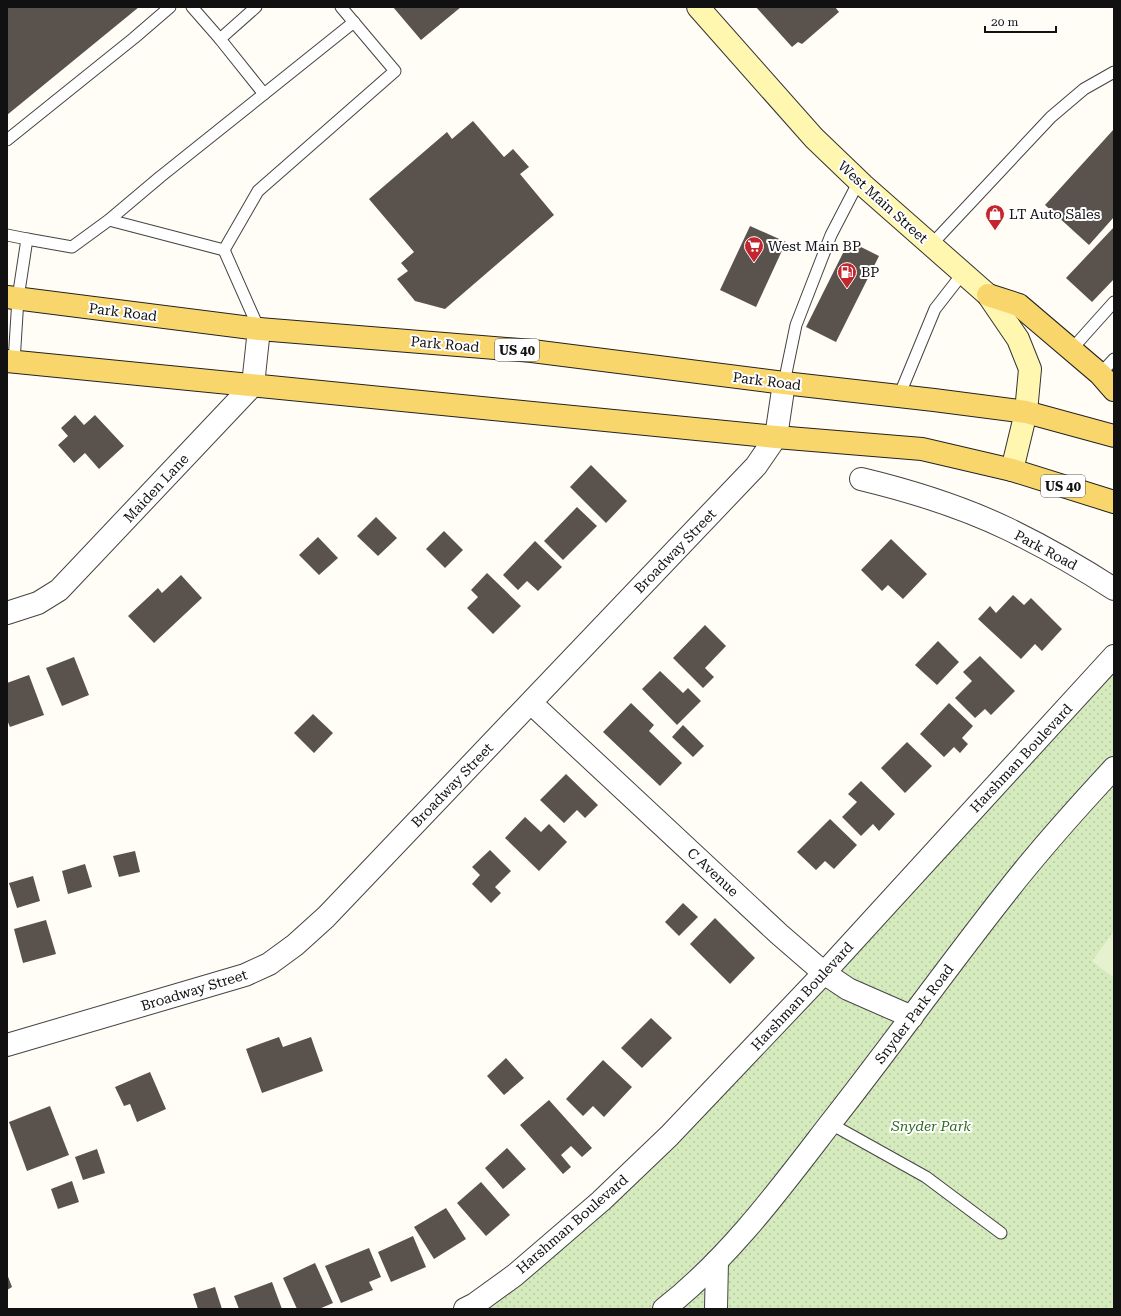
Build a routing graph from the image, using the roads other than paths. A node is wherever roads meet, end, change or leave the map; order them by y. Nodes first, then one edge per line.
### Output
1 (170, 7) edge
2 (192, 7) edge
3 (256, 7) edge
4 (341, 7) edge
5 (698, 7) edge
6 (354, 22) junction
7 (220, 39) junction
8 (1114, 72) edge
9 (264, 94) junction
10 (7, 140) edge
11 (858, 181) junction
12 (109, 220) junction
13 (7, 235) edge
14 (27, 239) junction
15 (930, 245) junction
16 (224, 250) junction
17 (963, 273) junction
18 (988, 295) junction
19 (13, 298) edge
20 (1114, 302) edge
21 (259, 329) junction
22 (1071, 350) junction
23 (10, 361) edge
24 (1109, 374) edge
25 (784, 383) junction
26 (253, 385) junction
27 (899, 396) junction
28 (1026, 412) junction
29 (1114, 436) edge
30 (776, 437) junction
31 (1012, 470) junction
32 (861, 479) dead end
33 (1114, 502) edge
34 (1114, 589) edge
35 (7, 613) edge
36 (1114, 656) edge
37 (531, 703) junction
38 (1114, 768) edge
39 (824, 973) junction
40 (912, 1017) junction
41 (7, 1045) edge
42 (831, 1124) junction
43 (1002, 1233) dead end
44 (717, 1261) junction
45 (465, 1309) edge
46 (664, 1309) edge
47 (716, 1309) edge

1 - 10 lane
2 - 7 lane
3 - 7 lane
4 - 6 lane
5 - 11 street, West Main Street
6 - 9 lane
6 - 16 lane
7 - 9 lane
8 - 15 lane
9 - 12 lane
11 - 15 street, West Main Street
11 - 25 lane
12 - 14 lane
12 - 16 lane
13 - 14 lane
14 - 19 lane
15 - 17 street, West Main Street
16 - 21 lane
17 - 18 street, West Main Street
17 - 27 lane
18 - 22 main road
18 - 28 street, West Main Street
19 - 21 main road, Park Road / US 40
19 - 23 lane
20 - 22 lane
21 - 25 main road, Park Road / US 40
21 - 26 street
22 - 24 main road
23 - 26 main road, US 40
25 - 27 main road, Park Road / US 40
25 - 30 street, Broadway Street
26 - 30 main road, US 40
26 - 35 street, Maiden Lane
27 - 28 main road, Park Road / US 40
28 - 29 main road, US 40
28 - 31 street, West Main Street
30 - 31 main road, US 40
30 - 37 street, Broadway Street
31 - 33 main road, US 40
32 - 34 street, Park Road
36 - 39 street, Harshman Boulevard
37 - 39 street, C Avenue
37 - 41 street, Broadway Street
38 - 40 street, Snyder Park Road
39 - 40 street, C Avenue
39 - 45 street, Harshman Boulevard
40 - 42 street, Snyder Park Road
42 - 43 lane
42 - 44 street, Snyder Park Road
44 - 46 street, Snyder Park Road
44 - 47 street

